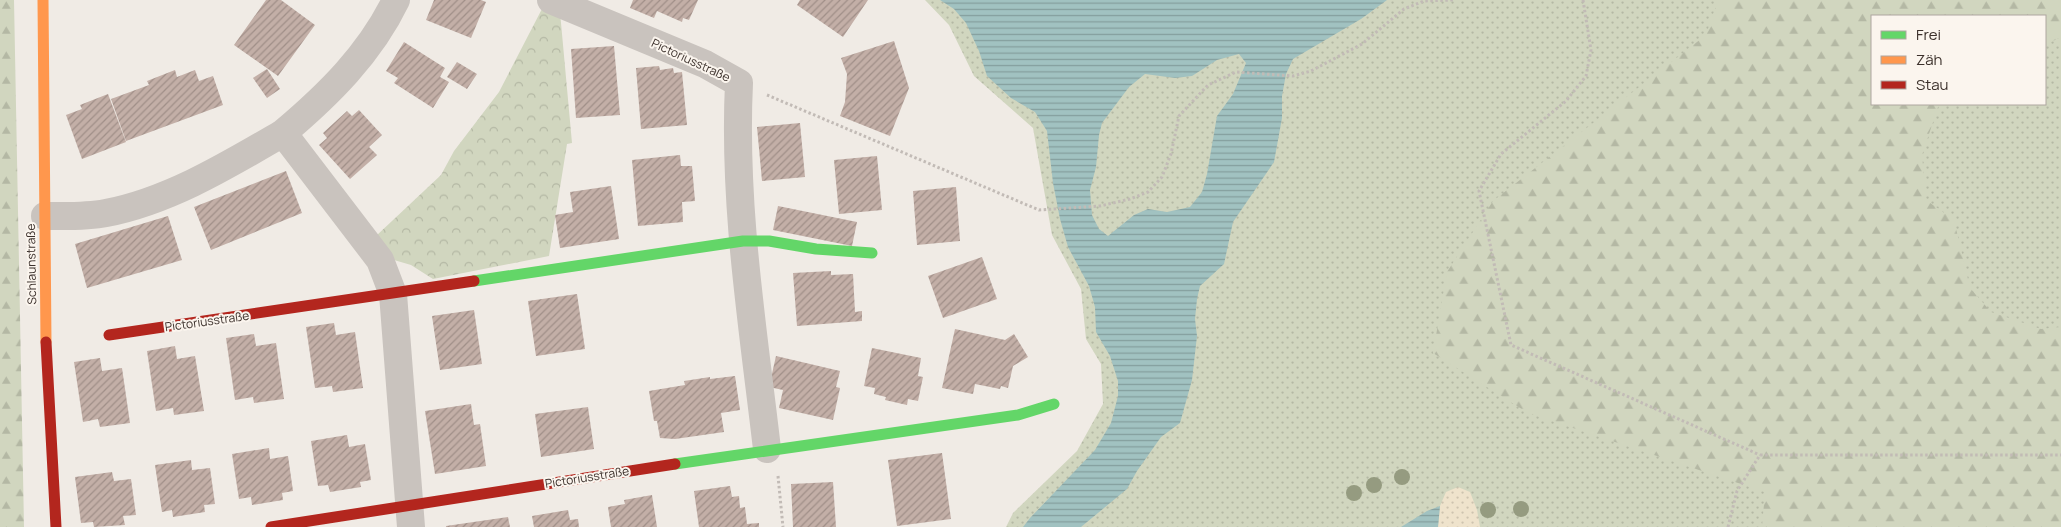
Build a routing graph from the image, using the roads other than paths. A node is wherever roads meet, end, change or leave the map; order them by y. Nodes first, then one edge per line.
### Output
1 (43, 0) edge
2 (396, 0) edge
3 (551, 0) edge
4 (283, 132) junction
5 (44, 216) junction
6 (743, 242) junction
7 (872, 252) dead end
8 (394, 294) junction
9 (109, 335) dead end
10 (1054, 404) dead end
11 (771, 449) junction
12 (409, 516) edge
13 (56, 527) edge
14 (271, 527) edge

1 - 5 street, Schlaunstraße
2 - 4 street
3 - 6 street, Pictoriusstraße
4 - 5 street
4 - 8 street
5 - 13 street, Schlaunstraße
6 - 7 street, Pictoriusstraße
6 - 8 street, Pictoriusstraße
6 - 11 street, Pictoriusstraße
8 - 9 street, Pictoriusstraße
8 - 12 street
10 - 11 street, Pictoriusstraße
11 - 12 street, Pictoriusstraße
12 - 14 street, Pictoriusstraße

